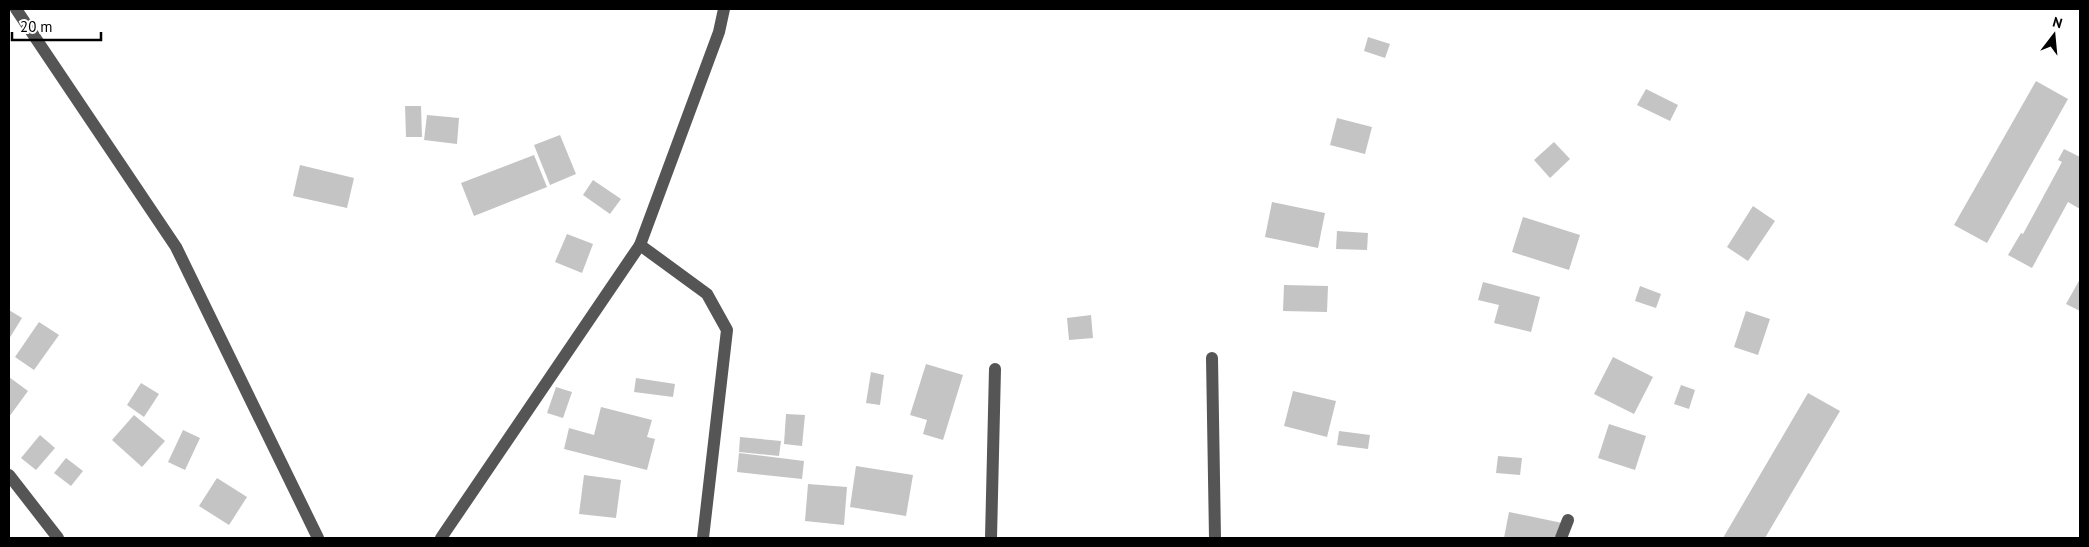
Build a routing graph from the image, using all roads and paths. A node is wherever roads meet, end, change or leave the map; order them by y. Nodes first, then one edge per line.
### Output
1 (16, 9) edge
2 (724, 9) edge
3 (640, 245) junction
4 (1212, 358) dead end
5 (995, 369) dead end
6 (9, 475) edge
7 (1568, 520) dead end
8 (58, 538) edge
9 (318, 538) edge
10 (441, 538) edge
11 (703, 538) edge
12 (991, 538) edge
13 (1215, 538) edge
14 (1561, 538) edge

1 - 9 street
2 - 3 street
3 - 10 street
3 - 11 street
4 - 13 street
5 - 12 street
6 - 8 street
7 - 14 street

